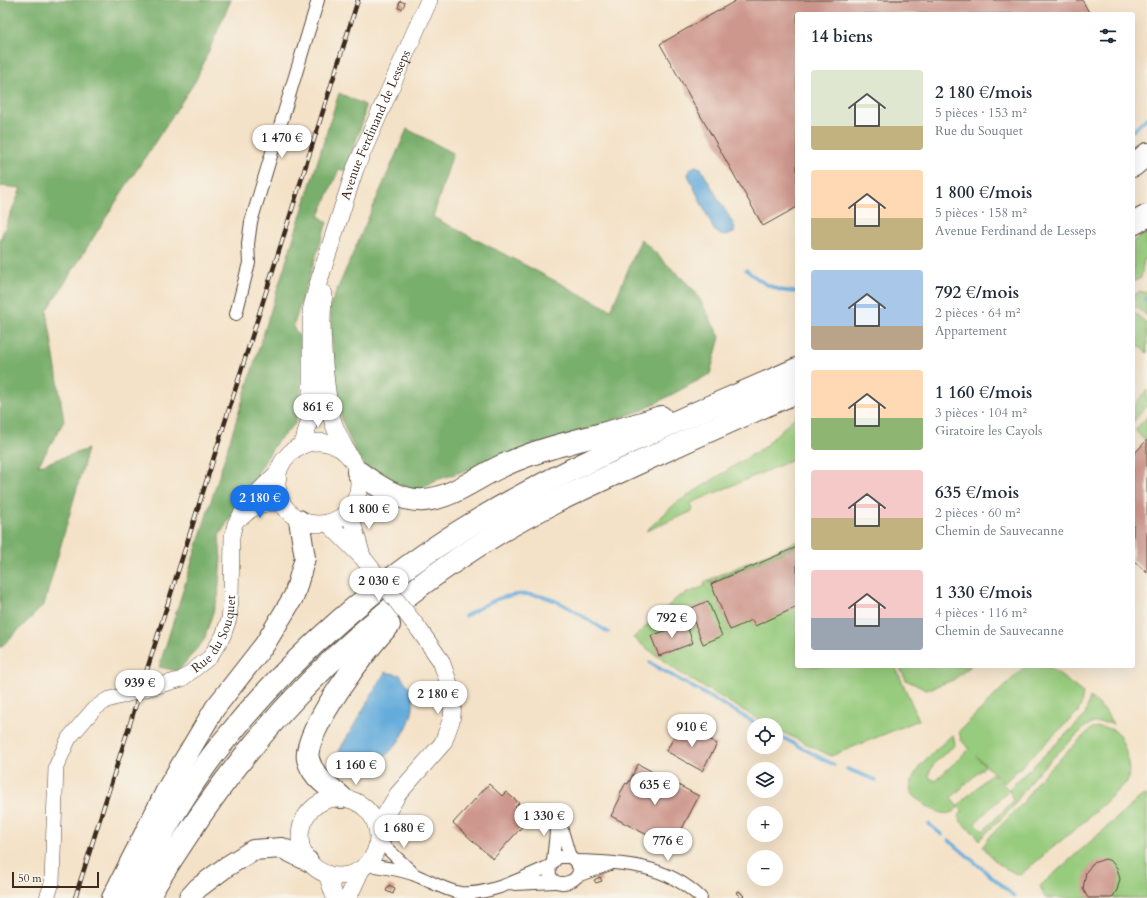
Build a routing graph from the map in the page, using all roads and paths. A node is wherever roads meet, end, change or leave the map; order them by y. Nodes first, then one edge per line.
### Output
1 (318, 0) edge
2 (429, 0) edge
3 (1147, 154) edge
4 (1135, 164) edge
5 (1147, 216) edge
6 (1135, 223) edge
7 (330, 252) junction
8 (236, 314) dead end
9 (795, 367) edge
10 (795, 371) edge
11 (795, 393) edge
12 (303, 445) junction
13 (646, 459) junction
14 (353, 464) junction
15 (278, 471) junction
16 (282, 504) junction
17 (349, 511) junction
18 (299, 520) junction
19 (328, 523) junction
20 (235, 524) junction
21 (363, 558) junction
22 (398, 794) junction
23 (341, 797) junction
24 (365, 806) junction
25 (378, 834) junction
26 (572, 859) junction
27 (308, 861) junction
28 (617, 862) junction
29 (551, 863) junction
30 (364, 867) junction
31 (327, 874) junction
32 (414, 874) junction
33 (578, 876) junction
34 (554, 882) junction
35 (507, 884) junction
36 (48, 898) edge
37 (112, 898) edge
38 (127, 898) edge
39 (148, 898) edge
40 (189, 898) edge
41 (335, 898) edge
42 (348, 898) edge
43 (701, 898) edge

1 - 8 street
2 - 7 main road, Avenue Ferdinand de Lesseps
3 - 4 highway
5 - 6 highway
7 - 12 main road, Avenue Ferdinand de Lesseps
7 - 14 main road, Avenue Ferdinand de Lesseps
9 - 14 highway
10 - 38 highway
11 - 13 highway
12 - 14 main road
12 - 15 main road
13 - 23 highway
13 - 39 highway
14 - 17 main road
15 - 16 main road
15 - 20 street, Rue du Souquet
16 - 18 main road
16 - 20 street
17 - 19 main road
17 - 21 main road
18 - 19 main road
18 - 37 highway
19 - 21 main road
20 - 36 street, Rue du Souquet
21 - 22 main road, bridge
22 - 24 main road
22 - 25 main road
23 - 24 main road
23 - 27 main road
24 - 25 main road
25 - 30 main road
25 - 32 street
26 - 28 street
26 - 29 street
26 - 29 street
26 - 33 street
27 - 31 main road
27 - 40 highway
28 - 33 street
28 - 43 street
29 - 34 street
29 - 35 street
30 - 31 main road
30 - 32 street
30 - 42 main road
31 - 41 main road
32 - 35 street
33 - 34 street
34 - 35 street

